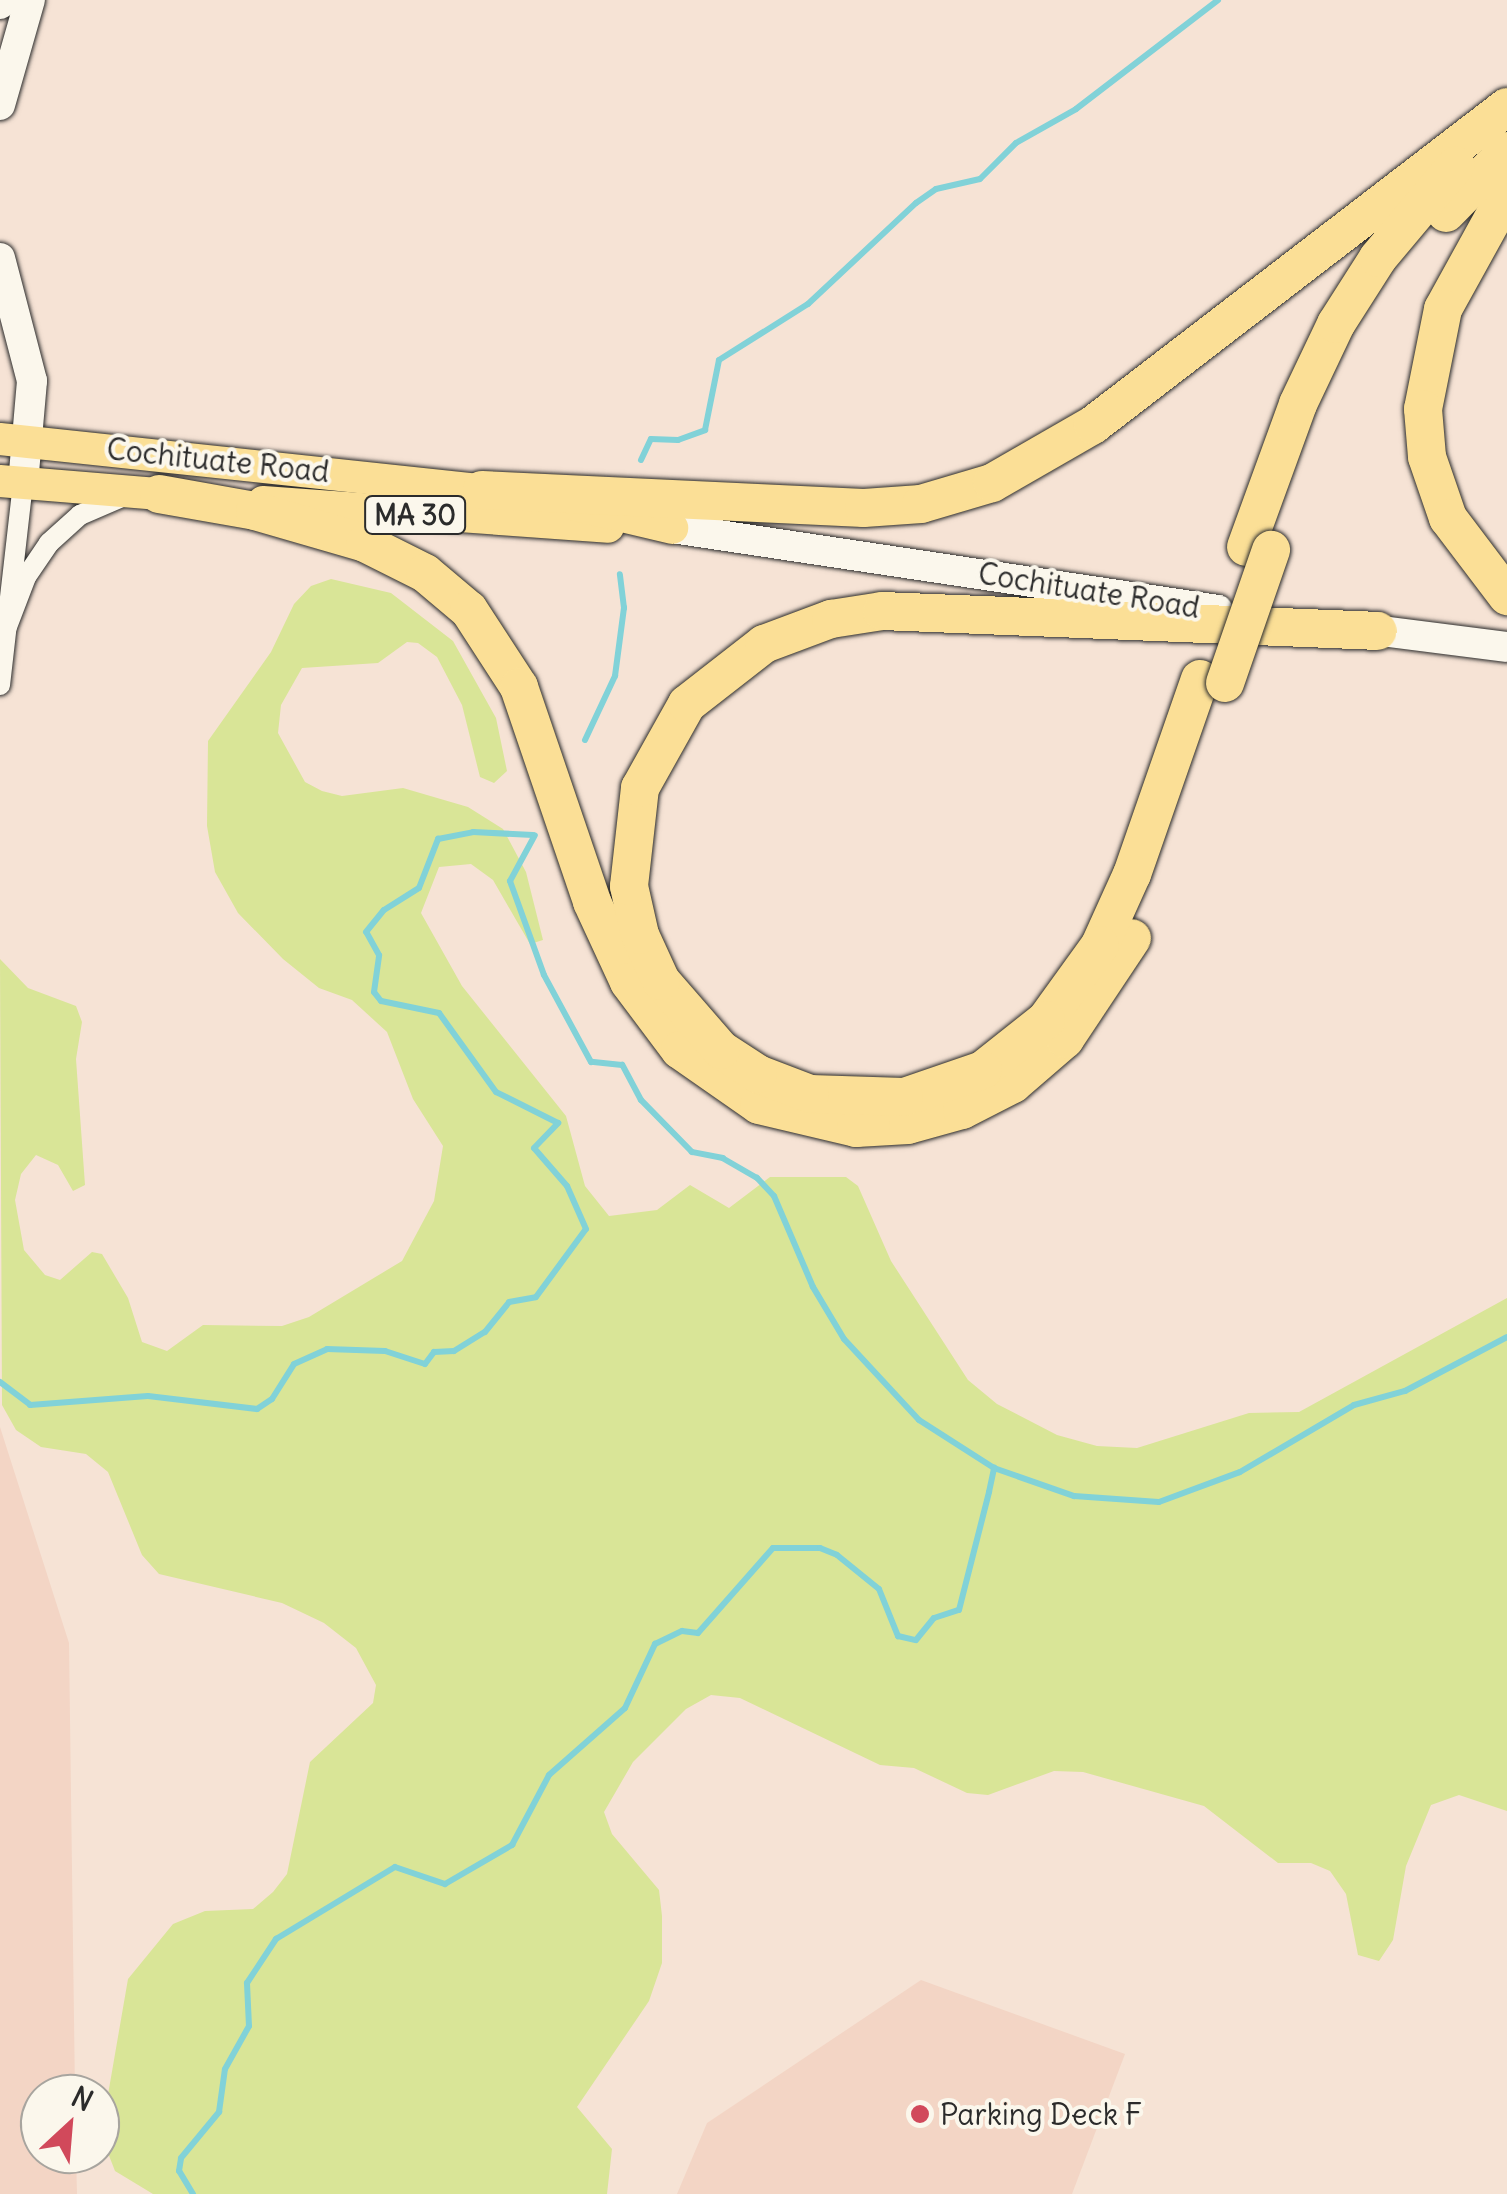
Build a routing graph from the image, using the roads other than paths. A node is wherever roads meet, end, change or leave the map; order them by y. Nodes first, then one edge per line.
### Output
1 (30, 0) edge
2 (9, 29) edge
3 (0, 105) edge
4 (1507, 110) edge
5 (1507, 151) edge
6 (1507, 193) edge
7 (0, 258) edge
8 (14, 440) edge
9 (12, 482) edge
10 (482, 490) junction
11 (159, 494) junction
12 (672, 528) junction
13 (1259, 548) junction
14 (1507, 596) edge
15 (1378, 631) junction
16 (5, 632) junction
17 (1507, 646) edge
18 (1212, 681) junction
19 (0, 685) edge

1 - 2 main road
2 - 3 main road
4 - 10 highway
4 - 13 highway
5 - 13 highway
6 - 14 highway
7 - 8 main road
8 - 9 main road
8 - 10 main road, Cochituate Road / MA 30
9 - 11 main road, Cochituate Road / MA 30
9 - 16 street
10 - 12 main road, Cochituate Road / MA 30
11 - 12 main road, Cochituate Road / MA 30
11 - 16 street
11 - 18 highway
12 - 15 main road, Cochituate Road / MA 30
13 - 18 highway, bridge
15 - 17 main road, Cochituate Road / MA 30
15 - 18 highway
16 - 19 street

